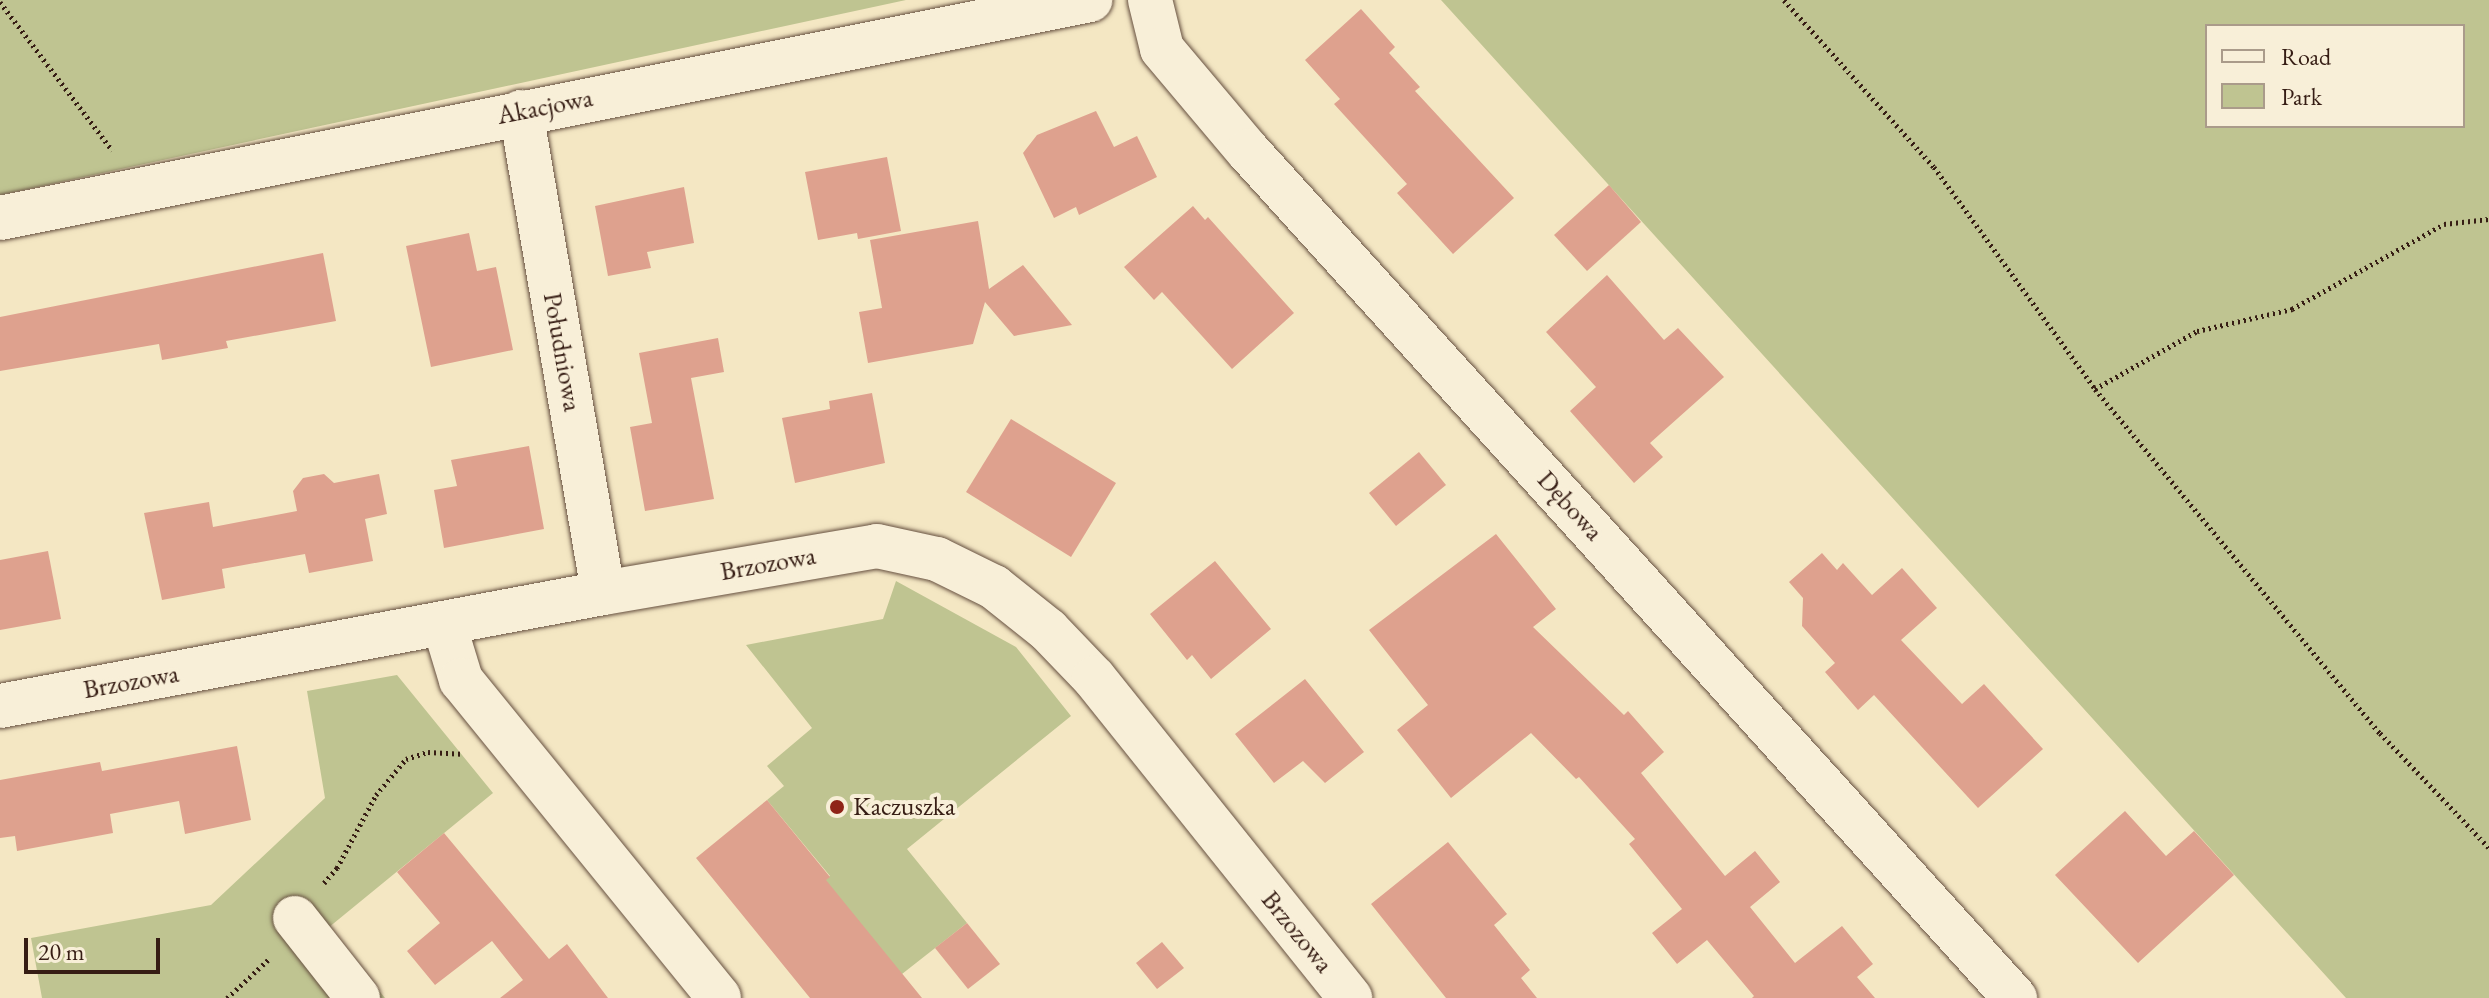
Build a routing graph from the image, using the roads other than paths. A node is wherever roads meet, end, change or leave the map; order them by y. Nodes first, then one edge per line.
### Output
1 (1090, 0) edge
2 (1150, 0) edge
3 (521, 112) junction
4 (0, 218) edge
5 (603, 593) junction
6 (444, 624) junction
7 (0, 706) edge
8 (298, 922) road end
9 (358, 998) edge
10 (719, 998) edge
11 (1350, 998) edge
12 (2015, 998) edge

1 - 3 street, Akacjowa
2 - 12 street, Dębowa
3 - 4 street, Akacjowa
3 - 5 street, Południowa
5 - 6 street, Brzozowa
5 - 11 street, Brzozowa
6 - 7 street, Brzozowa
6 - 10 street
8 - 9 street

